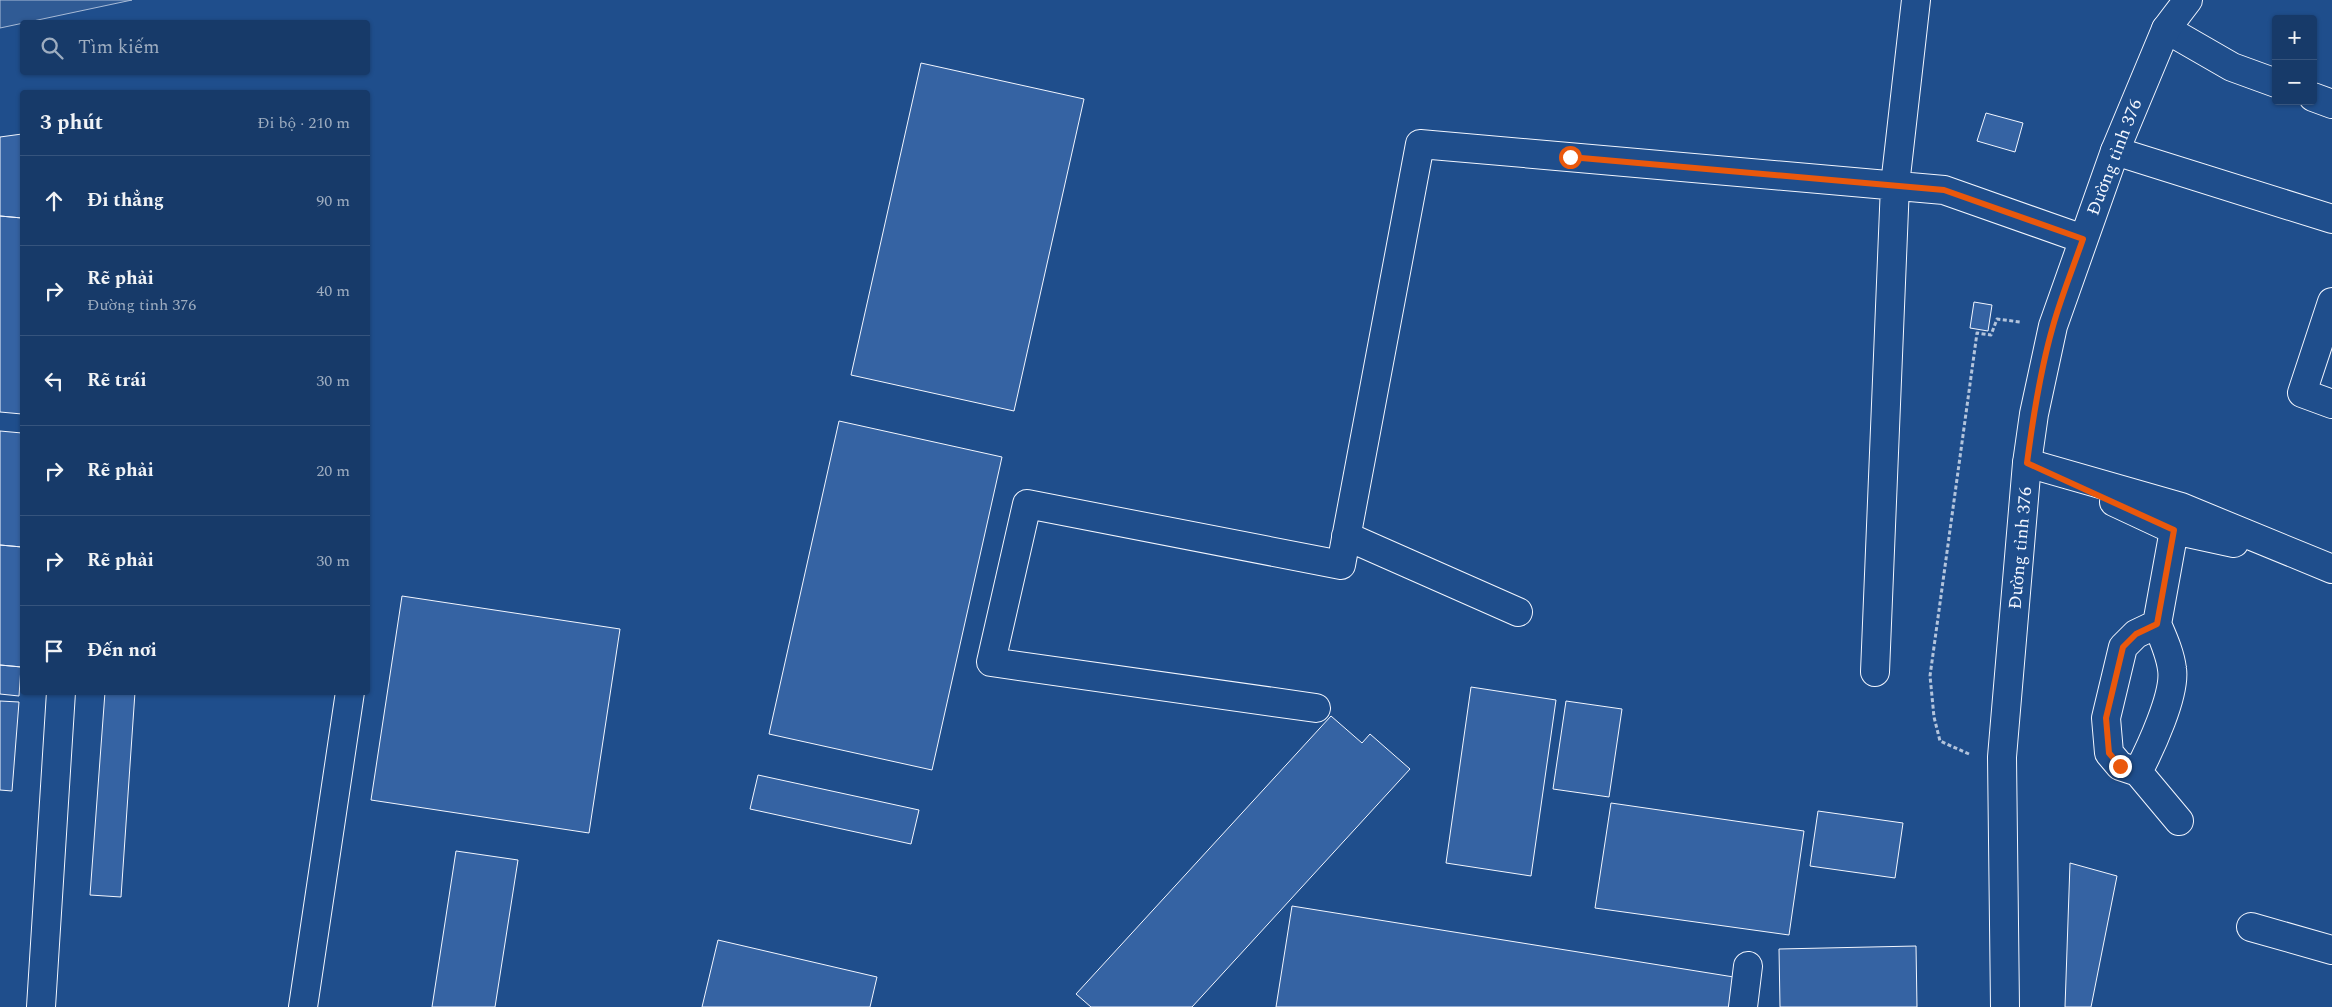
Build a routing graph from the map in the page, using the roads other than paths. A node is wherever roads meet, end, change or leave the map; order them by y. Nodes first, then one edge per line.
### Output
1 (1916, 0) edge
2 (2188, 0) edge
3 (2166, 29) junction
4 (2272, 82) edge
5 (2317, 98) edge
6 (2332, 104) edge
7 (2115, 150) junction
8 (1894, 185) junction
9 (2332, 219) edge
10 (2083, 239) junction
11 (2332, 302) edge
12 (2332, 404) edge
13 (2027, 463) junction
14 (2174, 530) junction
15 (1346, 536) junction
16 (2304, 559) junction
17 (2332, 569) edge
18 (1518, 612) dead end
19 (2157, 624) junction
20 (1875, 672) dead end
21 (61, 695) edge
22 (350, 695) edge
23 (1316, 708) dead end
24 (2138, 772) junction
25 (2179, 821) dead end
26 (2252, 927) dead end
27 (2332, 950) edge
28 (1748, 966) dead end
29 (41, 1007) edge
30 (303, 1007) edge
31 (1743, 1007) edge
32 (2005, 1007) edge

1 - 8 main road
2 - 3 main road, Đường tỉnh 376
3 - 4 main road
3 - 7 main road, Đường tỉnh 376
5 - 6 main road
7 - 9 main road
7 - 10 main road, Đường tỉnh 376
8 - 10 main road
8 - 15 main road
8 - 20 main road
10 - 13 main road, Đường tỉnh 376
11 - 12 main road
13 - 14 main road
13 - 16 main road
13 - 32 main road, Đường tỉnh 376
14 - 16 main road
14 - 19 main road
15 - 18 main road
15 - 23 main road
16 - 17 main road
19 - 24 main road
19 - 24 main road
21 - 29 main road
22 - 30 main road
24 - 25 main road
26 - 27 main road
28 - 31 main road

